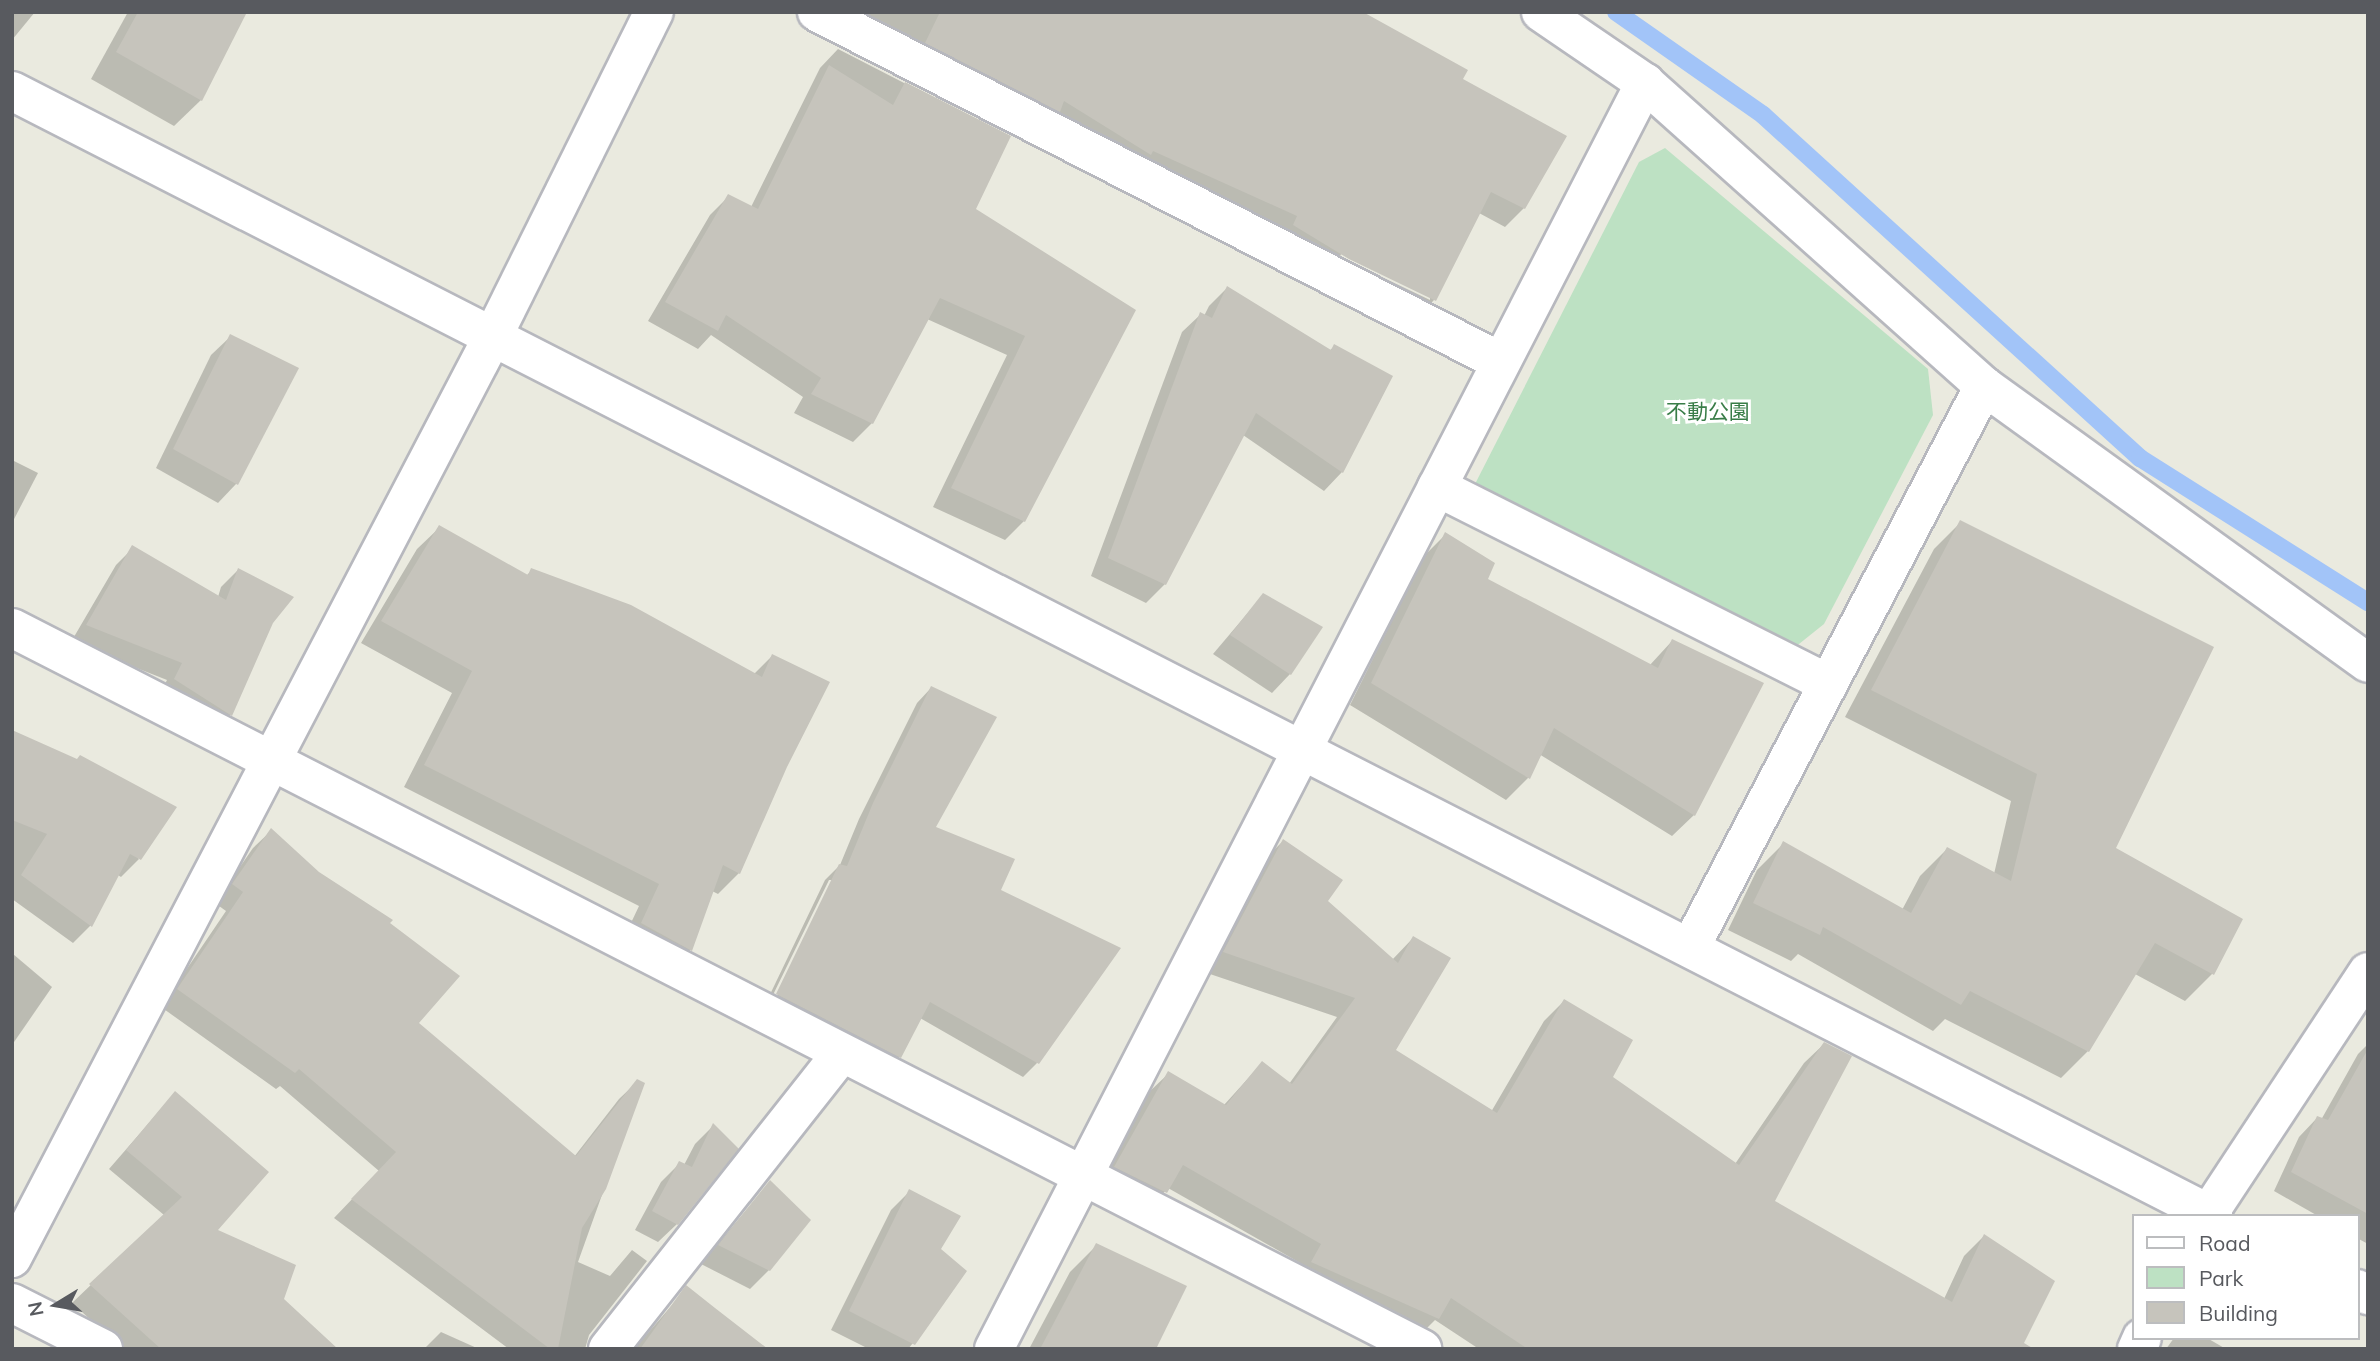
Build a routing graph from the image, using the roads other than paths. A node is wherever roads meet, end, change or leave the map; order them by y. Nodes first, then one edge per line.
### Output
1 (654, 12) edge
2 (817, 12) edge
3 (1541, 12) edge
4 (1645, 83) junction
5 (12, 91) edge
6 (493, 336) junction
7 (1501, 362) junction
8 (1984, 386) junction
9 (1437, 487) junction
10 (12, 628) edge
11 (2368, 663) edge
12 (1828, 684) junction
13 (1302, 750) junction
14 (271, 761) junction
15 (1690, 948) junction
16 (2368, 972) edge
17 (842, 1053) junction
18 (1083, 1175) junction
19 (2207, 1214) edge
20 (2210, 1214) edge
21 (12, 1258) edge
22 (12, 1303) edge
23 (103, 1349) edge
24 (608, 1349) edge
25 (994, 1349) edge
26 (1422, 1349) edge

1 - 6 street
2 - 7 street
3 - 4 street
4 - 7 street
4 - 8 street
5 - 6 street
6 - 13 street
6 - 14 street
7 - 9 street
8 - 11 street
8 - 12 street
9 - 12 street
9 - 13 street
10 - 14 street
12 - 15 street
13 - 15 street
13 - 18 street
14 - 17 street
14 - 21 street
15 - 19 street
16 - 20 street
17 - 18 street
17 - 24 street
18 - 25 street
18 - 26 street
22 - 23 street

